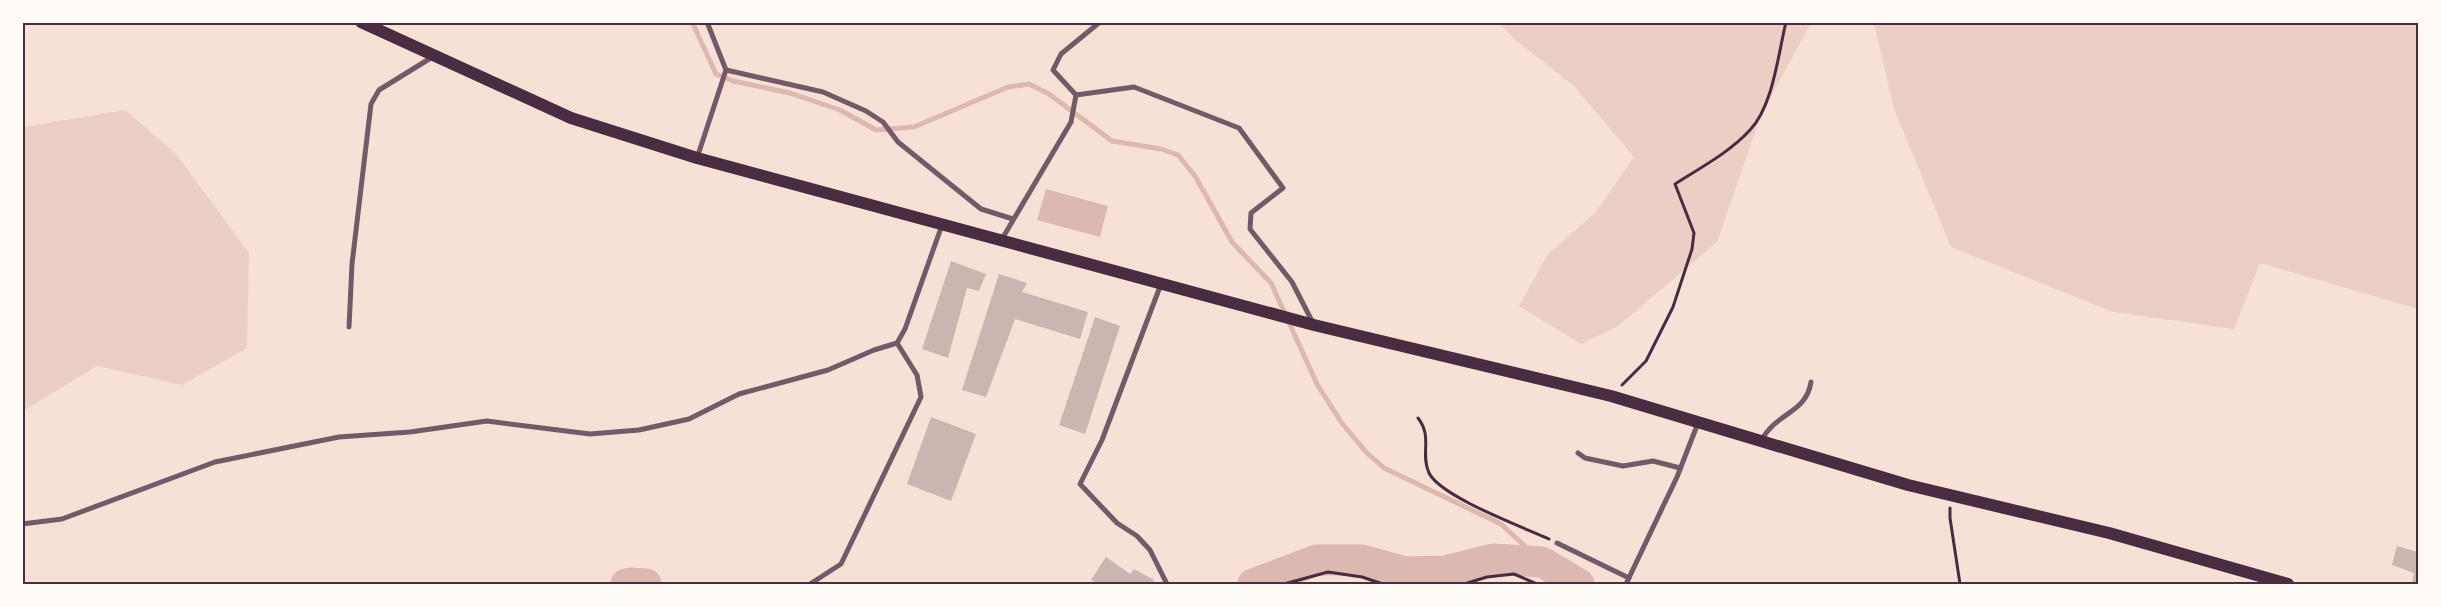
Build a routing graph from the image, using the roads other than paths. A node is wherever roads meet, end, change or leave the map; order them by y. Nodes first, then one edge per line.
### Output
1 (361, 22) edge
2 (706, 22) edge
3 (1100, 22) edge
4 (434, 56) junction
5 (726, 70) junction
6 (1076, 95) junction
7 (697, 158) junction
8 (1013, 219) junction
9 (942, 224) junction
10 (1000, 241) junction
11 (1161, 284) junction
12 (1314, 324) junction
13 (349, 328) dead end
14 (897, 343) junction
15 (1811, 382) dead end
16 (1698, 422) junction
17 (1761, 441) junction
18 (1578, 454) dead end
19 (1680, 468) junction
20 (22, 524) edge
21 (1556, 543) road end
22 (1629, 578) junction
23 (810, 584) edge
24 (1167, 584) edge
25 (1626, 584) edge
26 (2288, 584) edge

1 - 4 main road
2 - 5 street
3 - 6 street
4 - 7 main road
4 - 13 street
5 - 7 street
5 - 8 street
6 - 8 street
6 - 12 street
7 - 9 main road
8 - 10 street
9 - 10 main road
9 - 14 street
10 - 11 main road
11 - 12 main road
11 - 24 street
12 - 16 main road
14 - 20 street
14 - 23 street
15 - 17 street
16 - 17 main road
16 - 19 street
17 - 26 main road
18 - 19 street
19 - 22 street
21 - 22 street
22 - 25 street

